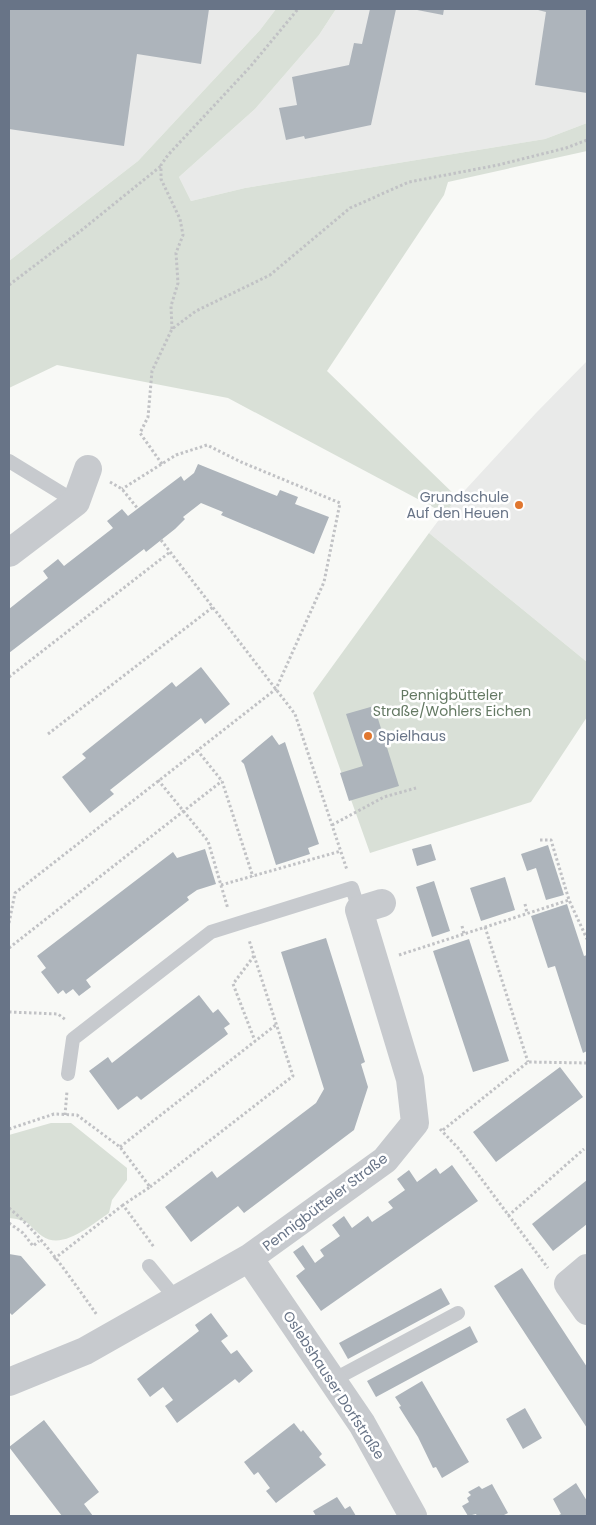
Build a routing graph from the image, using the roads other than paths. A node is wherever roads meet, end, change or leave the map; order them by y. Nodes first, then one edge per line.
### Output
1 (9, 461) edge
2 (88, 469) dead end
3 (76, 502) junction
4 (9, 553) edge
5 (365, 900) joint
6 (68, 1074) dead end
7 (249, 1258) junction
8 (149, 1266) dead end
9 (578, 1276) edge
10 (177, 1300) junction
11 (587, 1311) edge
12 (458, 1313) dead end
13 (334, 1380) junction
14 (9, 1382) edge
15 (413, 1516) edge

1 - 3 lane
2 - 3 street
3 - 4 street
5 - 6 lane
5 - 7 street, Pennigbütteler Straße
7 - 10 street, Pennigbütteler Straße
7 - 13 street, Oslebshauser Dorfstraße
8 - 10 lane
9 - 11 street
10 - 14 street, Pennigbütteler Straße
12 - 13 lane
13 - 15 street, Oslebshauser Dorfstraße

